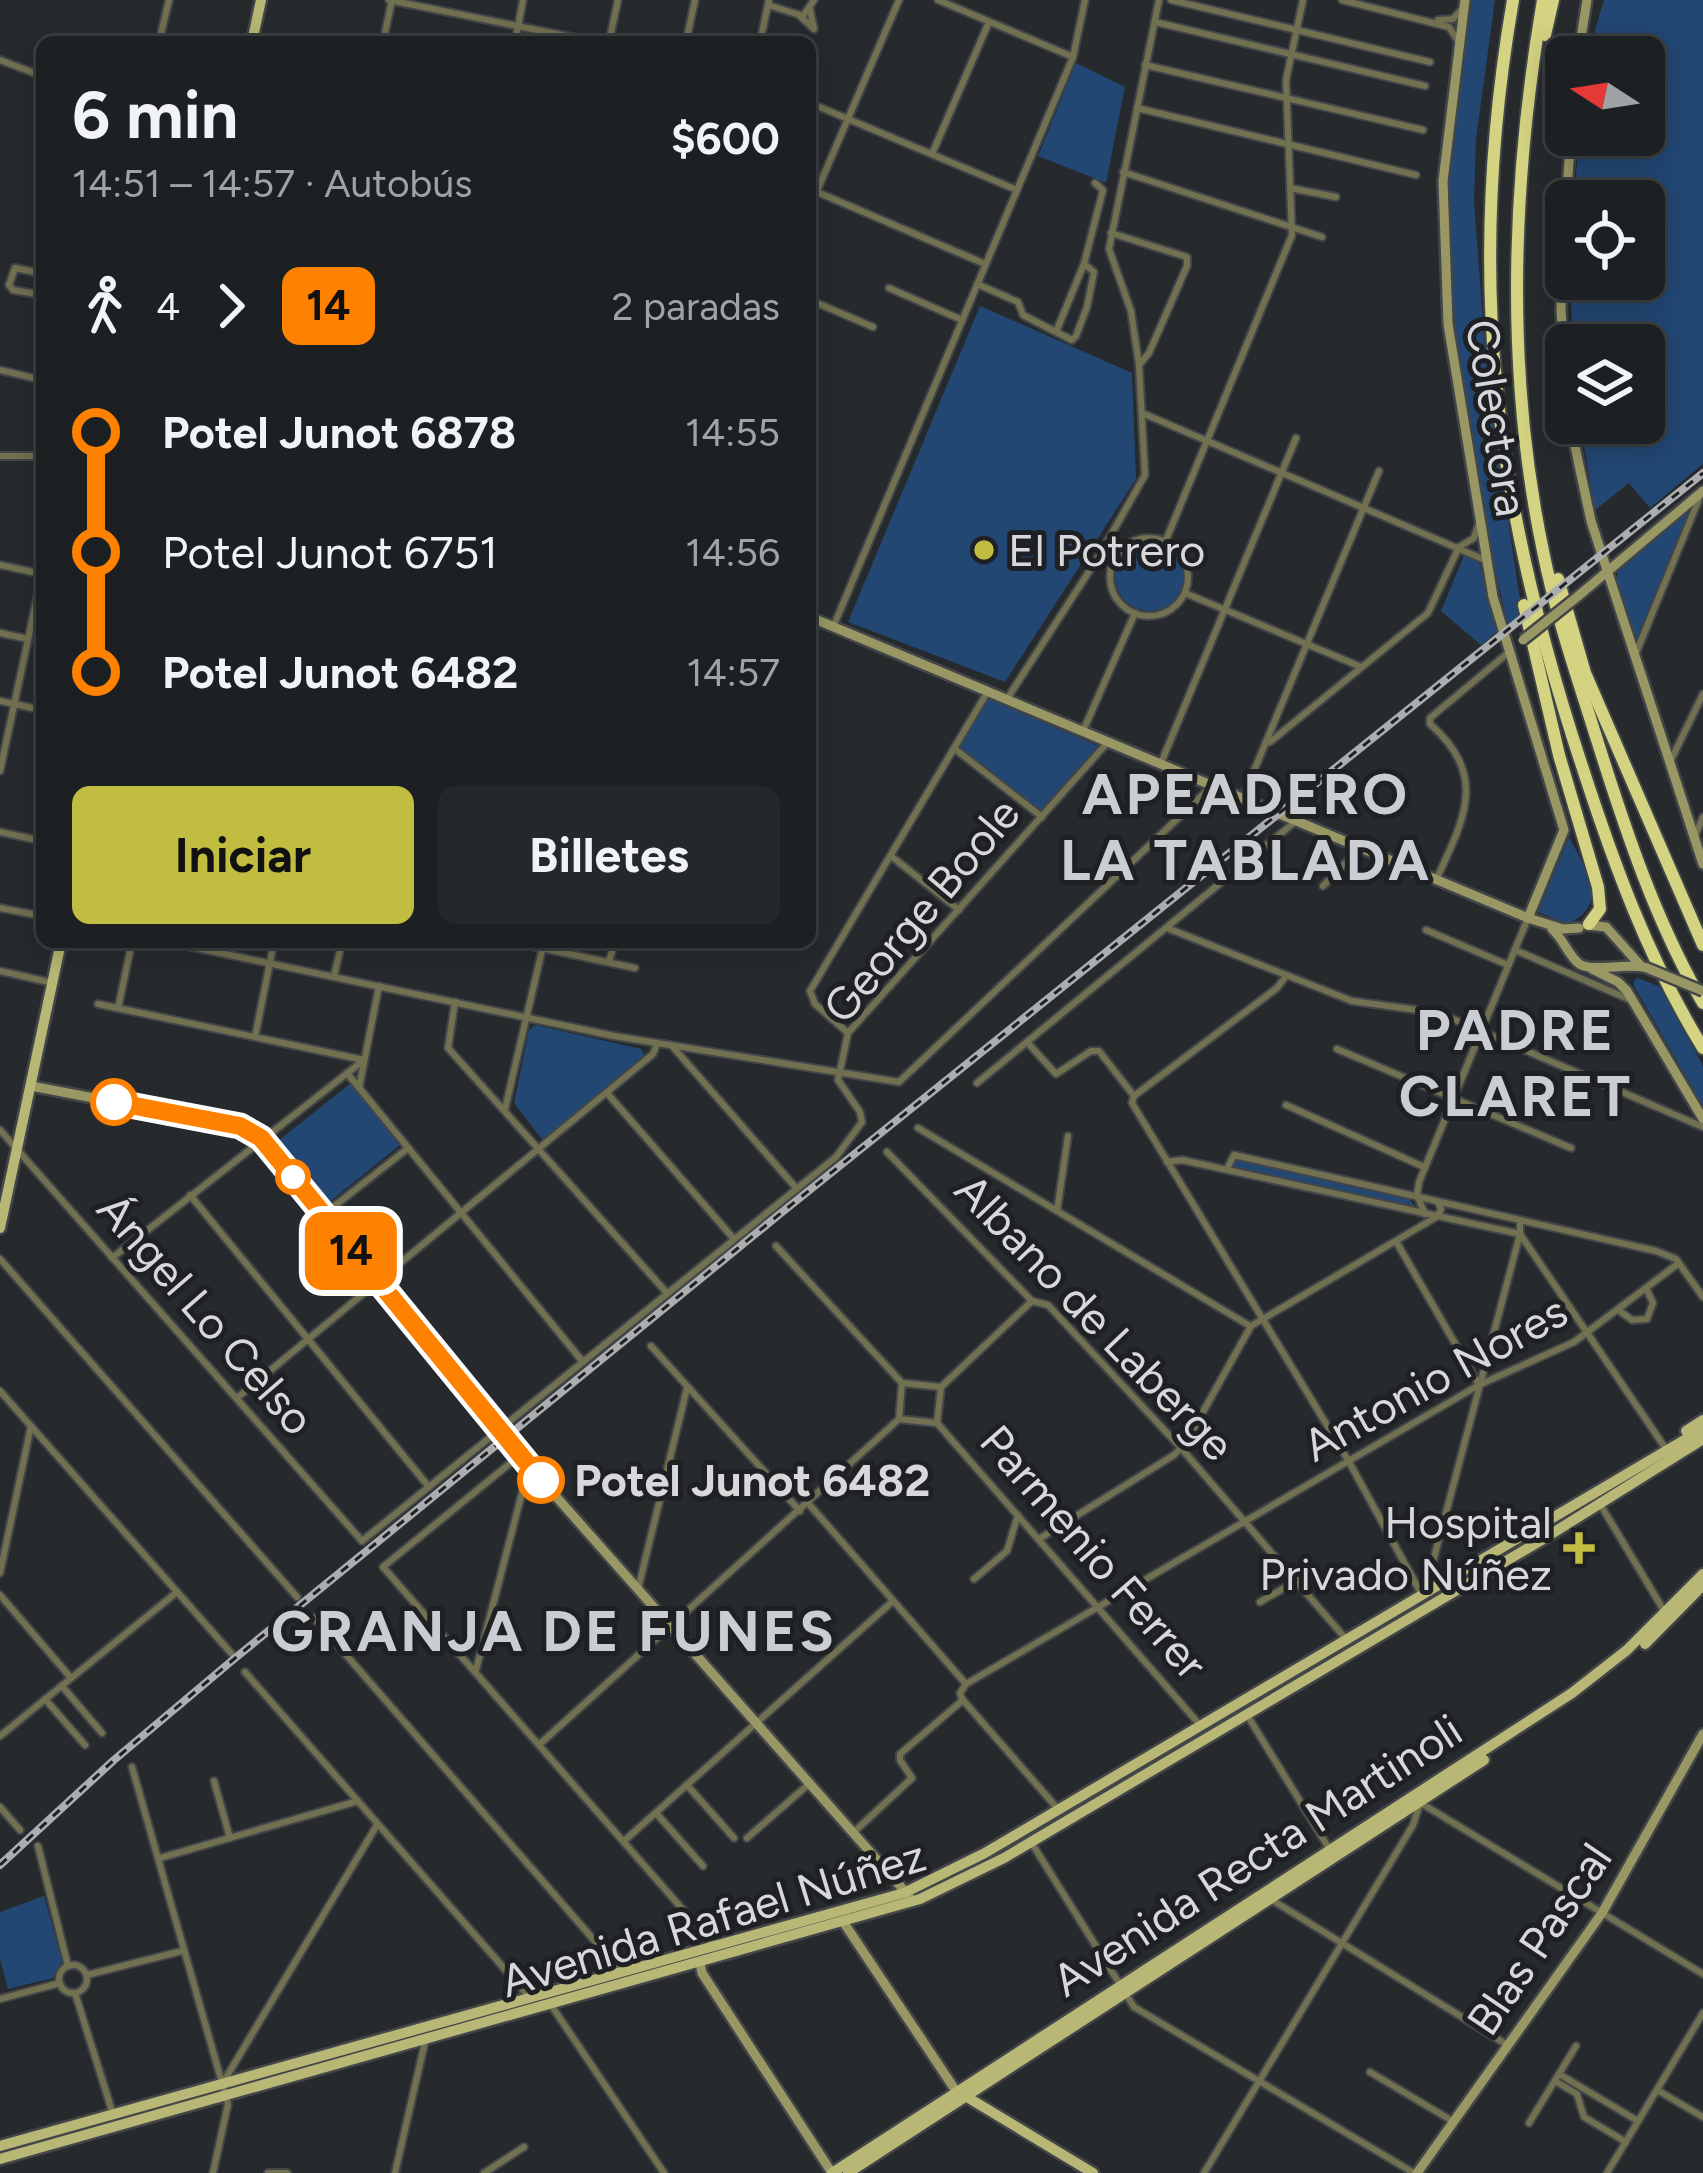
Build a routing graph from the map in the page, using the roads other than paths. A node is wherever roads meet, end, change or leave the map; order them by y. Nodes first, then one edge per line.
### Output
1 (169, 0) edge
2 (261, 0) edge
3 (391, 0) edge
4 (524, 0) edge
5 (618, 0) edge
6 (695, 0) edge
7 (899, 0) edge
8 (938, 0) edge
9 (1085, 0) edge
10 (1159, 0) edge
11 (1171, 0) edge
12 (1303, 0) edge
13 (1342, 0) edge
14 (1465, 0) edge
15 (1509, 0) edge
16 (1543, 0) edge
17 (1553, 0) edge
18 (1587, 0) edge
19 (769, 2) edge
20 (812, 4) edge
21 (800, 16) junction
22 (1428, 20) junction
23 (989, 22) junction
24 (1155, 22) junction
25 (518, 26) junction
26 (1295, 28) junction
27 (160, 36) edge
28 (253, 36) edge
29 (384, 36) edge
30 (516, 36) edge
31 (567, 36) edge
32 (610, 36) edge
33 (687, 36) edge
34 (761, 36) edge
35 (1581, 36) edge
36 (1291, 53) junction
37 (1459, 55) junction
38 (1073, 57) junction
39 (0, 60) edge
40 (1430, 62) dead end
41 (1145, 65) junction
42 (36, 74) edge
43 (1425, 86) dead end
44 (1286, 96) junction
45 (816, 105) edge
46 (1136, 108) junction
47 (849, 119) junction
48 (1423, 130) dead end
49 (1288, 144) junction
50 (932, 154) junction
51 (1123, 172) junction
52 (1416, 175) dead end
53 (1095, 183) dead end
54 (816, 184) edge
55 (1290, 188) junction
56 (1017, 190) junction
57 (816, 191) edge
58 (1521, 196) junction
59 (1336, 197) dead end
60 (1292, 228) junction
61 (1112, 233) junction
62 (1322, 237) dead end
63 (985, 264) junction
64 (1084, 264) junction
65 (36, 274) edge
66 (977, 284) junction
67 (889, 288) dead end
68 (36, 295) edge
69 (816, 303) edge
70 (962, 320) junction
71 (873, 327) dead end
72 (1056, 332) junction
73 (1139, 367) junction
74 (0, 370) edge
75 (36, 379) edge
76 (1142, 413) junction
77 (1296, 438) dead end
78 (1208, 441) junction
79 (1575, 444) edge
80 (0, 456) edge
81 (36, 456) edge
82 (1379, 471) dead end
83 (1282, 472) junction
84 (1703, 492) edge
85 (1364, 508) junction
86 (1479, 523) junction
87 (1538, 523) junction
88 (1518, 538) junction
89 (1166, 540) junction
90 (1459, 547) junction
91 (1099, 556) junction
92 (1486, 560) junction
93 (1113, 561) junction
94 (0, 565) edge
95 (1607, 572) junction
96 (36, 575) edge
97 (1185, 593) junction
98 (36, 604) edge
99 (1225, 610) junction
100 (1135, 613) junction
101 (816, 620) edge
102 (833, 627) junction
103 (0, 633) edge
104 (28, 639) junction
105 (1307, 644) junction
106 (1510, 651) junction
107 (1634, 657) junction
108 (1360, 667) junction
109 (988, 691) junction
110 (1703, 694) edge
111 (1007, 699) junction
112 (0, 701) edge
113 (14, 704) junction
114 (36, 709) edge
115 (1083, 730) junction
116 (1108, 741) junction
117 (1268, 744) junction
118 (955, 748) junction
119 (1161, 763) junction
120 (1668, 765) junction
121 (0, 771) edge
122 (1214, 784) junction
123 (1243, 797) junction
124 (1042, 817) junction
125 (1703, 818) edge
126 (1296, 821) junction
127 (0, 832) edge
128 (36, 840) edge
129 (1694, 840) junction
130 (1360, 848) junction
131 (890, 856) junction
132 (1703, 864) edge
133 (1436, 880) junction
134 (1322, 886) dead end
135 (0, 908) edge
136 (958, 910) junction
137 (36, 915) edge
138 (1528, 918) junction
139 (1548, 926) junction
140 (1584, 926) junction
141 (1167, 928) junction
142 (1426, 930) dead end
143 (1616, 940) junction
144 (1703, 945) edge
145 (60, 948) edge
146 (131, 948) edge
147 (207, 948) edge
148 (273, 948) edge
149 (341, 948) edge
150 (542, 948) edge
151 (554, 948) edge
152 (613, 948) edge
153 (1571, 949) junction
154 (1515, 950) junction
155 (270, 962) junction
156 (608, 962) junction
157 (1508, 965) junction
158 (1606, 966) junction
159 (1644, 967) junction
160 (635, 968) dead end
161 (1592, 969) junction
162 (0, 971) edge
163 (334, 976) junction
164 (1286, 976) junction
165 (52, 982) junction
166 (379, 986) junction
167 (1703, 991) edge
168 (1634, 1001) junction
169 (455, 1002) junction
170 (1703, 1003) edge
171 (98, 1004) dead end
172 (118, 1008) junction
173 (527, 1017) junction
174 (1480, 1029) junction
175 (848, 1033) junction
176 (255, 1037) junction
177 (1027, 1042) junction
178 (657, 1044) junction
179 (673, 1046) junction
180 (1703, 1048) edge
181 (1337, 1049) dead end
182 (364, 1060) junction
183 (839, 1071) junction
184 (347, 1073) junction
185 (976, 1083) dead end
186 (31, 1086) junction
187 (359, 1088) junction
188 (607, 1094) junction
189 (1133, 1099) junction
190 (1452, 1099) junction
191 (1286, 1105) dead end
192 (505, 1109) junction
193 (1703, 1123) edge
194 (918, 1128) dead end
195 (0, 1130) edge
196 (1068, 1136) dead end
197 (261, 1138) junction
198 (1570, 1148) dead end
199 (17, 1149) junction
200 (407, 1149) junction
201 (539, 1149) junction
202 (887, 1152) dead end
203 (1167, 1162) junction
204 (1424, 1167) junction
205 (1227, 1169) junction
206 (797, 1189) junction
207 (190, 1195) junction
208 (1417, 1195) junction
209 (1438, 1202) junction
210 (1057, 1211) junction
211 (1425, 1214) junction
212 (323, 1215) junction
213 (462, 1216) junction
214 (1438, 1216) junction
215 (1520, 1221) junction
216 (0, 1228) edge
217 (1520, 1234) junction
218 (734, 1240) junction
219 (1397, 1243) junction
220 (776, 1246) dead end
221 (112, 1258) junction
222 (0, 1259) edge
223 (1679, 1263) junction
224 (378, 1285) junction
225 (1647, 1290) junction
226 (667, 1293) junction
227 (1703, 1297) edge
228 (1032, 1301) junction
229 (1620, 1311) junction
230 (1262, 1320) junction
231 (1251, 1326) junction
232 (1586, 1334) junction
233 (308, 1339) junction
234 (651, 1346) dead end
235 (583, 1362) junction
236 (902, 1383) junction
237 (1479, 1385) junction
238 (941, 1387) junction
239 (687, 1388) junction
240 (0, 1391) edge
241 (237, 1398) junction
242 (898, 1419) junction
243 (937, 1423) junction
244 (1703, 1424) edge
245 (31, 1426) junction
246 (499, 1432) junction
247 (1703, 1444) edge
248 (1181, 1448) junction
249 (1666, 1449) junction
250 (520, 1455) junction
251 (1348, 1460) junction
252 (1654, 1464) junction
253 (529, 1466) junction
254 (429, 1487) junction
255 (808, 1503) junction
256 (1600, 1504) junction
257 (800, 1510) junction
258 (1018, 1515) junction
259 (1247, 1522) junction
260 (1039, 1539) junction
261 (0, 1573) edge
262 (1703, 1574) edge
263 (974, 1579) dead end
264 (1434, 1579) junction
265 (1298, 1580) junction
266 (1416, 1582) junction
267 (1703, 1585) edge
268 (638, 1589) junction
269 (1455, 1590) junction
270 (177, 1592) junction
271 (0, 1595) edge
272 (1422, 1595) junction
273 (297, 1598) dead end
274 (893, 1601) junction
275 (1260, 1602) dead end
276 (1100, 1607) junction
277 (1668, 1616) junction
278 (314, 1618) dead end
279 (672, 1627) junction
280 (1346, 1639) junction
281 (1368, 1641) junction
282 (231, 1653) dead end
283 (476, 1670) junction
284 (244, 1672) dead end
285 (71, 1678) junction
286 (966, 1684) junction
287 (62, 1686) junction
288 (45, 1699) junction
289 (963, 1700) junction
290 (1246, 1713) junction
291 (756, 1723) junction
292 (1200, 1725) junction
293 (102, 1733) dead end
294 (1703, 1734) edge
295 (0, 1736) edge
296 (540, 1744) junction
297 (85, 1745) dead end
298 (132, 1767) dead end
299 (214, 1781) dead end
300 (810, 1783) junction
301 (687, 1785) junction
302 (1416, 1800) junction
303 (358, 1802) junction
304 (0, 1807) edge
305 (1058, 1809) junction
306 (656, 1813) junction
307 (377, 1824) junction
308 (20, 1830) dead end
309 (854, 1832) junction
310 (230, 1838) junction
311 (734, 1838) dead end
312 (747, 1838) dead end
313 (624, 1840) junction
314 (1030, 1842) junction
315 (38, 1846) dead end
316 (1330, 1850) junction
317 (160, 1858) junction
318 (704, 1866) dead end
319 (904, 1893) junction
320 (920, 1899) junction
321 (1269, 1899) junction
322 (1602, 1913) junction
323 (828, 1915) junction
324 (844, 1923) junction
325 (1341, 1945) junction
326 (716, 1946) junction
327 (182, 1951) junction
328 (700, 1963) junction
329 (68, 1966) junction
330 (623, 1972) junction
331 (1703, 1974) edge
332 (86, 1975) junction
333 (60, 1983) junction
334 (1122, 1990) junction
335 (75, 1993) junction
336 (530, 1998) junction
337 (0, 2000) edge
338 (551, 2006) junction
339 (1703, 2013) edge
340 (425, 2040) junction
341 (1509, 2046) junction
342 (1576, 2046) dead end
343 (1370, 2072) dead end
344 (1557, 2077) junction
345 (1259, 2080) junction
346 (224, 2090) junction
347 (1657, 2090) junction
348 (1579, 2091) junction
349 (961, 2094) junction
350 (112, 2114) junction
351 (1703, 2117) edge
352 (1638, 2121) junction
353 (1454, 2122) junction
354 (1529, 2123) dead end
355 (1626, 2142) junction
356 (0, 2146) edge
357 (524, 2147) dead end
358 (0, 2159) edge
359 (398, 2172) edge
360 (214, 2173) edge
361 (268, 2173) edge
362 (286, 2173) edge
363 (484, 2173) edge
364 (664, 2173) edge
365 (832, 2173) edge
366 (848, 2173) edge
367 (1093, 2173) edge
368 (1204, 2173) edge
369 (1415, 2173) edge
370 (1607, 2173) edge

1 - 27 street
2 - 28 main road
3 - 25 street
3 - 29 street
4 - 25 street
5 - 32 street
6 - 33 street
7 - 47 street
8 - 23 street
9 - 38 street
10 - 24 street
11 - 26 street
12 - 26 street
13 - 22 street
14 - 22 street
14 - 37 main road, Colectora
15 - 88 highway
16 - 58 highway
17 - 58 highway
18 - 35 main road
19 - 21 street
19 - 34 street
20 - 21 street
20 - 21 street
22 - 37 street
23 - 38 street
23 - 50 street
24 - 36 street
24 - 41 street
25 - 30 street
25 - 31 street
26 - 36 street
26 - 40 street
36 - 43 street
36 - 44 street
37 - 86 main road, Colectora
38 - 56 street
39 - 42 street
41 - 44 street
41 - 46 street
44 - 48 street
44 - 49 street
45 - 47 street
46 - 49 street
46 - 51 street
47 - 50 street
47 - 54 street
49 - 52 street
49 - 55 street
50 - 56 street
51 - 60 street
51 - 61 street
53 - 64 street
55 - 59 street
55 - 60 street
56 - 63 street
57 - 63 street
58 - 87 highway
60 - 62 street
60 - 78 street
61 - 73 street
61 - 73 street
63 - 66 street
64 - 72 street
64 - 72 street
65 - 68 street
66 - 70 street
66 - 72 street
67 - 70 street
69 - 71 street
70 - 102 street
73 - 76 street
74 - 75 street
76 - 78 street
76 - 91 street
77 - 83 street
78 - 83 street
78 - 89 street
79 - 95 main road, Colectora
80 - 81 street
82 - 85 street
83 - 85 street
83 - 99 street
84 - 95 main road
84 - 107 street
85 - 90 street
85 - 105 street
86 - 90 street
86 - 92 main road, Colectora
87 - 144 highway
87 - 170 highway
88 - 140 highway
88 - 180 highway
89 - 93 street
89 - 97 street
90 - 92 street
90 - 108 street
91 - 93 street
91 - 111 street
92 - 106 main road, Colectora
93 - 100 street
94 - 96 street
95 - 106 main road, bridge
95 - 107 main road
97 - 99 street
97 - 100 street
98 - 104 street
99 - 105 street
99 - 119 street
100 - 115 street
101 - 102 main road
102 - 109 main road
103 - 104 street
104 - 113 street
105 - 108 street
105 - 117 street
106 - 133 street
106 - 138 main road, Colectora
107 - 120 main road
108 - 117 street
109 - 111 main road
109 - 118 street
110 - 120 street
111 - 115 main road
112 - 113 street
113 - 114 street
113 - 121 street
115 - 116 main road
116 - 119 main road
116 - 124 street, George Boole
117 - 123 street
118 - 124 street
118 - 131 street
119 - 122 main road
120 - 129 main road
122 - 123 main road
122 - 183 street
123 - 126 main road
124 - 136 street, George Boole
125 - 129 street
126 - 130 main road
126 - 141 street
127 - 128 street
129 - 132 main road
130 - 133 main road
130 - 134 street
131 - 136 street
131 - 175 street
133 - 138 main road
135 - 137 street
136 - 175 street, George Boole
138 - 139 main road
138 - 154 street
139 - 140 main road
139 - 153 main road
140 - 143 main road
140 - 153 main road
141 - 164 street
141 - 177 street
142 - 157 street
143 - 158 main road
143 - 159 main road
145 - 165 main road
146 - 172 street
147 - 155 street
148 - 155 street
149 - 163 street
150 - 173 street
151 - 156 street
152 - 156 street
153 - 161 main road
154 - 157 street
154 - 168 street
155 - 163 street
155 - 176 street
156 - 160 street
157 - 174 street
158 - 159 main road
158 - 161 main road
159 - 167 main road, bridge
161 - 168 main road
162 - 165 street
163 - 166 street
164 - 174 street
164 - 189 street
165 - 186 main road
166 - 169 street
166 - 182 street
168 - 193 main road
169 - 173 street
169 - 192 street
171 - 172 street
172 - 176 street
173 - 178 street
173 - 192 street
174 - 190 street
174 - 193 street
175 - 183 street, George Boole
176 - 182 street
177 - 185 street
177 - 189 street
178 - 179 street
178 - 188 street
179 - 183 street
179 - 206 street
181 - 190 street
182 - 184 street
182 - 187 street
183 - 206 street
184 - 187 street
184 - 197 street
186 - 197 main road
186 - 199 main road
187 - 200 street
188 - 201 street
188 - 218 street
189 - 203 street
190 - 198 street
190 - 204 street
191 - 204 street
192 - 201 street
194 - 210 street
195 - 199 street, Ángel Lo Celso
196 - 210 street
197 - 207 street
197 - 212 main road
199 - 216 main road
199 - 221 street, Ángel Lo Celso
200 - 212 street
200 - 213 street
201 - 213 street
201 - 226 street
202 - 228 street, Albano de Laberge
203 - 205 street
203 - 230 street
204 - 208 street
205 - 208 street
205 - 211 street
206 - 218 street
207 - 221 street
207 - 233 street
208 - 209 street
208 - 211 street
209 - 214 street
209 - 215 street
210 - 231 street
211 - 214 street
212 - 224 main road
213 - 224 street
213 - 235 street
214 - 217 street
214 - 219 street
215 - 217 street
215 - 223 street
217 - 232 street
217 - 237 street
218 - 226 street
219 - 230 street
219 - 237 street
220 - 236 street
221 - 241 street, Ángel Lo Celso
222 - 273 street
223 - 225 street, Antonio Nores
223 - 227 street
224 - 233 street
224 - 246 main road
225 - 229 street, Antonio Nores
225 - 229 street
226 - 235 street
228 - 238 street
228 - 248 street, Albano de Laberge
229 - 232 street, Antonio Nores
230 - 231 street
230 - 251 street
231 - 248 street
232 - 237 street, Antonio Nores
232 - 249 street
233 - 241 street
233 - 254 street
234 - 239 street
235 - 246 street
236 - 238 street
236 - 242 street
237 - 251 street, Antonio Nores
237 - 264 street
238 - 243 street
239 - 257 street
239 - 268 street
240 - 245 street
241 - 254 street, Ángel Lo Celso
242 - 243 street
242 - 255 street
243 - 258 street, Parmenio Ferrer
244 - 249 main road, Avenida Rafael Núñez
245 - 261 street
245 - 270 street
246 - 250 main road
246 - 254 street
247 - 252 main road
248 - 259 street, Albano de Laberge
248 - 260 street
249 - 252 main road, Avenida Rafael Núñez
250 - 253 main road
250 - 283 street
251 - 259 street, Antonio Nores
251 - 266 street
252 - 256 main road, Avenida Rafael Núñez
252 - 264 main road, Avenida Rafael Núñez
253 - 268 main road
253 - 283 street
255 - 257 street
255 - 274 street
256 - 269 main road, Avenida Rafael Núñez
256 - 277 street
257 - 279 street
258 - 260 street, Parmenio Ferrer
258 - 263 street
259 - 265 street, Albano de Laberge
259 - 276 street, Antonio Nores
260 - 276 street, Parmenio Ferrer
262 - 277 main road, Avenida Recta Martinoli
264 - 266 street
264 - 269 main road
264 - 272 main road, Avenida Rafael Núñez
265 - 275 street
265 - 280 street, Albano de Laberge
266 - 272 street
267 - 277 main road, Avenida Recta Martinoli
268 - 279 main road
269 - 281 main road, Avenida Rafael Núñez
270 - 282 street
270 - 285 street
271 - 285 street
272 - 280 main road, Avenida Rafael Núñez
272 - 281 main road
274 - 286 street
274 - 291 street
276 - 286 street, Antonio Nores
276 - 292 street, Parmenio Ferrer
277 - 302 main road, Avenida Recta Martinoli
277 - 302 main road, Avenida Recta Martinoli
278 - 330 street
279 - 291 main road
279 - 296 street
280 - 292 main road, Avenida Rafael Núñez
281 - 290 main road, Avenida Rafael Núñez
283 - 296 street
284 - 303 street
285 - 287 street
286 - 289 street
287 - 288 street
287 - 293 street
288 - 295 street
288 - 297 street
289 - 305 street
289 - 309 street
290 - 314 main road, Avenida Rafael Núñez
290 - 316 street, Parmenio Ferrer
291 - 300 main road
291 - 301 street
292 - 305 main road, Avenida Rafael Núñez
294 - 322 main road, Blas Pascal
296 - 313 street
298 - 317 street
299 - 310 street
300 - 309 main road
300 - 312 street
301 - 306 street
301 - 311 street
302 - 316 main road, Avenida Recta Martinoli
302 - 321 main road, Avenida Recta Martinoli
302 - 322 street
302 - 325 street
303 - 307 street
303 - 310 street
304 - 308 street
305 - 319 main road, Avenida Rafael Núñez
306 - 313 street
306 - 318 street
307 - 336 street
307 - 346 street
309 - 319 main road
310 - 317 street
313 - 326 street
314 - 320 main road, Avenida Rafael Núñez
314 - 334 street
315 - 329 street
316 - 334 main road, Avenida Recta Martinoli
317 - 327 street
319 - 320 main road
319 - 323 main road, Avenida Rafael Núñez
320 - 324 main road, Avenida Rafael Núñez
321 - 325 street
321 - 334 main road, Avenida Recta Martinoli
322 - 331 street
322 - 341 main road, Blas Pascal
323 - 324 main road
323 - 326 main road, Avenida Rafael Núñez
324 - 328 main road, Avenida Rafael Núñez
324 - 349 main road
325 - 341 street
325 - 345 street
326 - 328 main road
326 - 330 main road, Avenida Rafael Núñez
327 - 332 street
327 - 346 street
328 - 338 main road, Avenida Rafael Núñez
328 - 365 main road
329 - 332 street
329 - 333 street
330 - 336 main road, Avenida Rafael Núñez
332 - 335 street
333 - 335 street
333 - 337 street
334 - 345 street
334 - 349 main road, Avenida Recta Martinoli
334 - 349 main road, Avenida Recta Martinoli
335 - 350 street
336 - 346 main road, Avenida Rafael Núñez
338 - 340 main road, Avenida Rafael Núñez
338 - 364 street
339 - 347 street
340 - 346 main road, Avenida Rafael Núñez
340 - 359 street
341 - 353 main road, Blas Pascal
342 - 344 street
343 - 353 street
344 - 348 street
344 - 354 street
345 - 368 street
345 - 369 street
346 - 350 main road, Avenida Rafael Núñez
346 - 358 main road, Avenida Rafael Núñez
346 - 360 street
347 - 351 street
347 - 352 street
348 - 352 street
348 - 355 street
349 - 365 main road, Avenida Recta Martinoli
349 - 366 main road, Avenida Recta Martinoli
349 - 367 main road
350 - 356 main road, Avenida Rafael Núñez
352 - 355 street
353 - 369 main road, Blas Pascal
355 - 370 street
357 - 363 street
361 - 362 street

